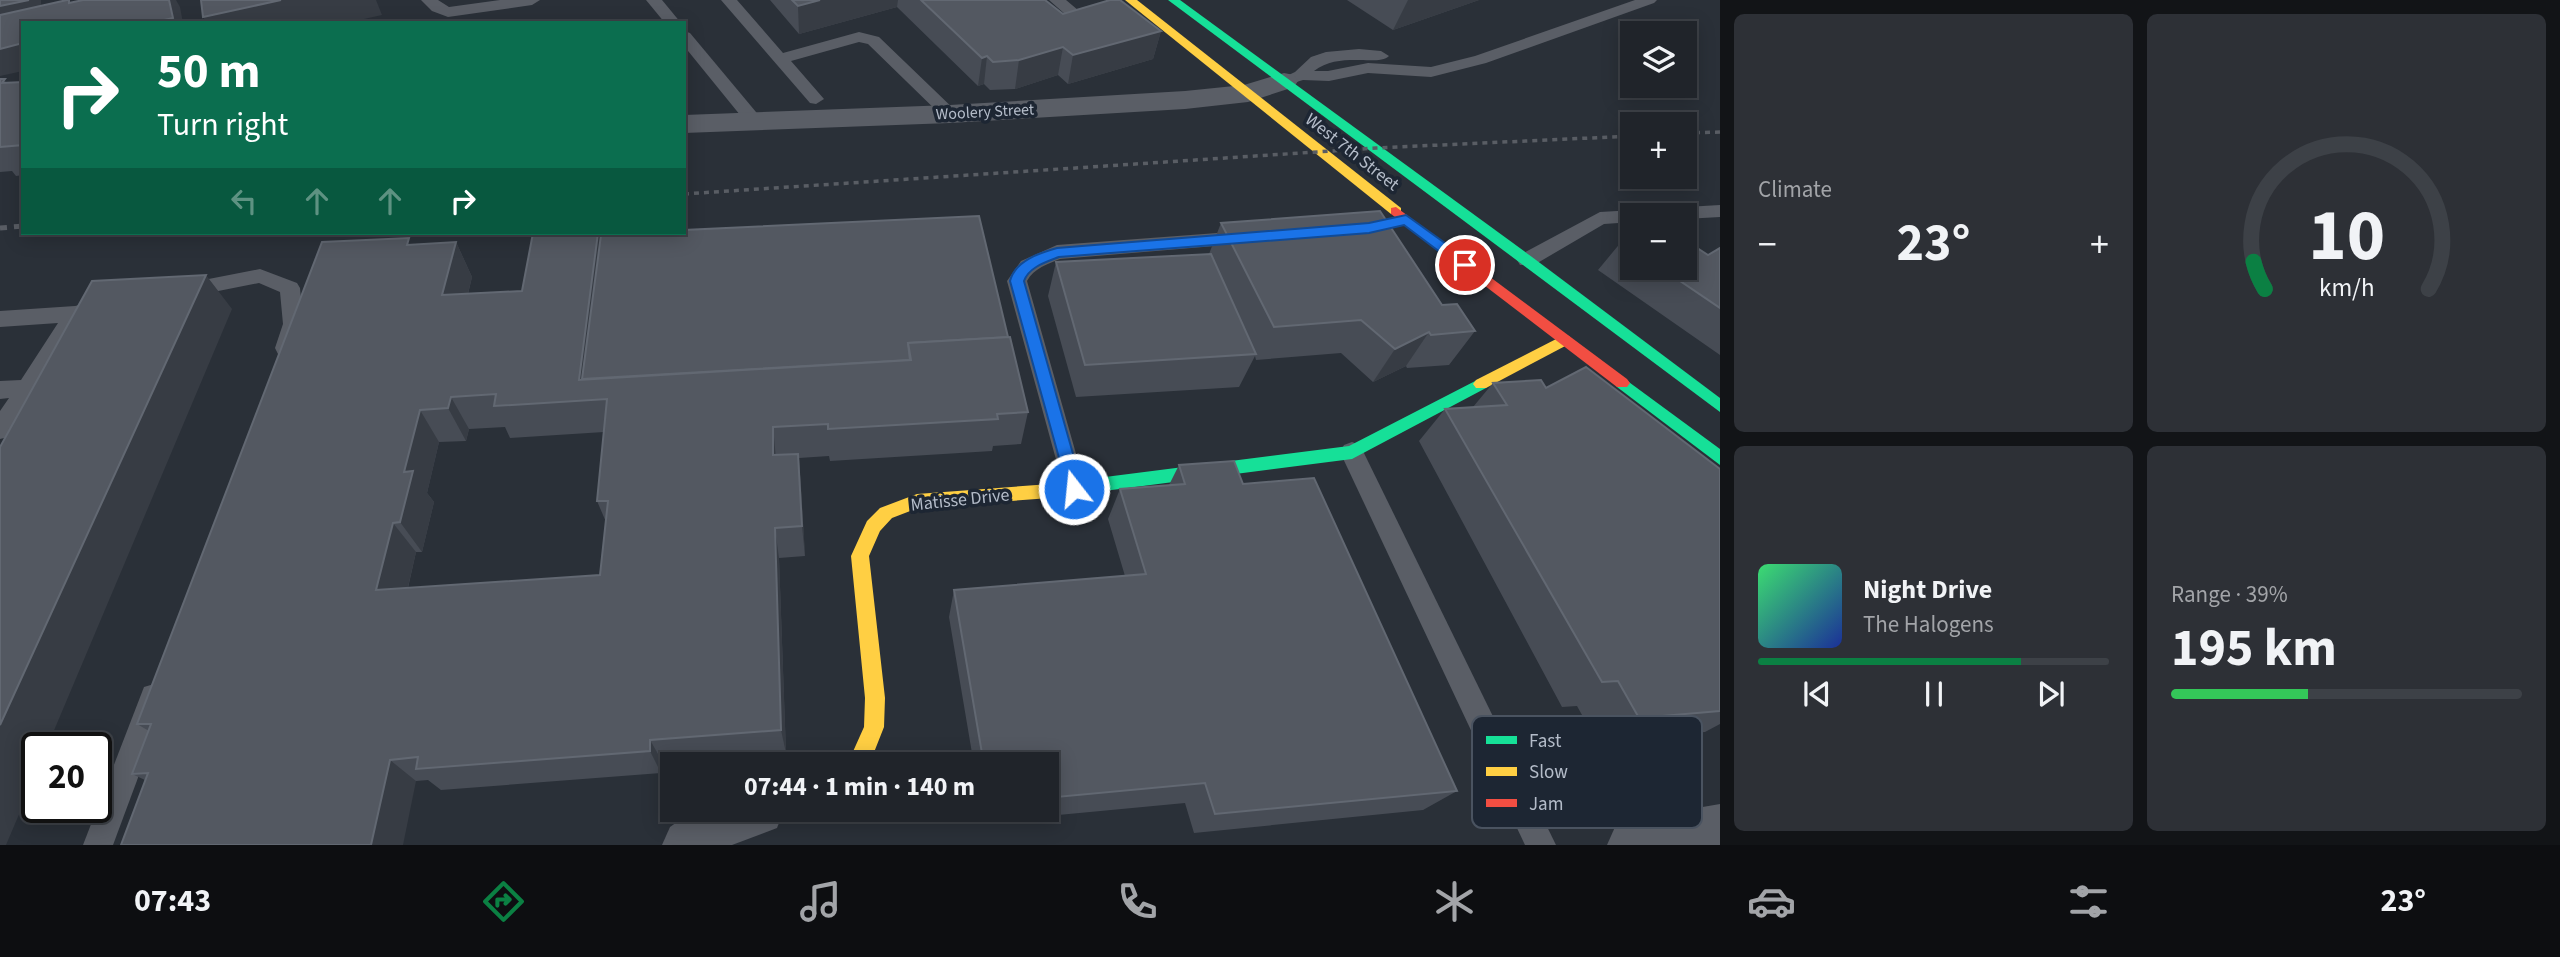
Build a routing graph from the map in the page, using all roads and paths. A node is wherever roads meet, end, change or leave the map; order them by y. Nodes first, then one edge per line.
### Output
1 (429, 0) edge
2 (532, 0) edge
3 (654, 0) edge
4 (729, 0) edge
5 (1057, 0) edge
6 (1173, 0) edge
7 (1649, 0) edge
8 (1136, 5) edge
9 (671, 21) edge
10 (686, 38) edge
11 (780, 59) junction
12 (1292, 78) junction
13 (1248, 93) junction
14 (816, 99) dead end
15 (950, 114) junction
16 (755, 122) junction
17 (686, 124) edge
18 (1720, 211) edge
19 (1697, 212) edge
20 (1620, 217) edge
21 (1406, 220) junction
22 (1381, 225) edge
23 (1260, 236) edge
24 (1527, 260) junction
25 (160, 296) edge
26 (123, 304) edge
27 (75, 314) junction
28 (0, 319) edge
29 (1564, 340) junction
30 (1034, 345) junction
31 (1011, 347) edge
32 (278, 370) edge
33 (27, 388) junction
34 (0, 390) edge
35 (1720, 406) edge
36 (0, 430) edge
37 (1352, 452) junction
38 (1720, 458) edge
39 (1074, 489) junction
40 (161, 678) edge
41 (1479, 716) edge
42 (865, 752) edge
43 (721, 822) edge
44 (1533, 828) edge
45 (1720, 830) edge
46 (98, 845) edge
47 (688, 845) edge
48 (1541, 845) edge
49 (1637, 845) edge

1 - 2 lane
3 - 9 lane
4 - 11 lane
5 - 8 lane
6 - 12 main road, West 7th Street
7 - 12 lane
8 - 13 main road, West 7th Street
10 - 16 lane
11 - 14 lane
11 - 15 lane
12 - 13 street, Woolery Street
12 - 24 main road, West 7th Street
13 - 15 street, Woolery Street
13 - 21 main road, West 7th Street
15 - 16 street, Woolery Street
16 - 17 street, Woolery Street
18 - 19 lane
20 - 24 lane
21 - 22 lane
21 - 29 main road, West 7th Street
23 - 30 lane
24 - 35 main road, West 7th Street
25 - 32 lane
26 - 27 lane
27 - 28 lane
27 - 33 lane
29 - 37 main road, Matisse Drive
29 - 38 main road, West 7th Street
30 - 31 lane
30 - 39 lane
33 - 34 lane
33 - 36 lane
37 - 39 main road, Matisse Drive
37 - 41 lane
39 - 42 main road, Matisse Drive
40 - 46 lane
43 - 47 street
44 - 48 lane
45 - 49 street

